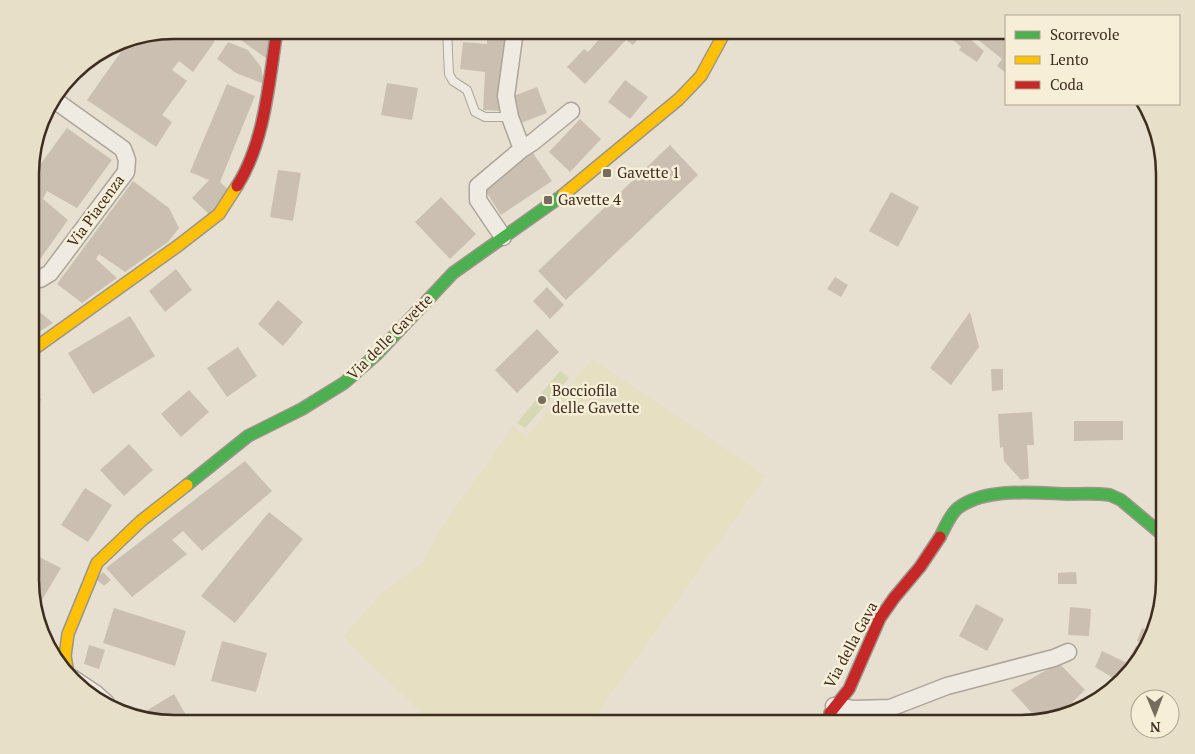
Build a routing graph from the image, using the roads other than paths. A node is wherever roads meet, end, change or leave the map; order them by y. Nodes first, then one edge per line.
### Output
1 (276, 39) edge
2 (447, 39) edge
3 (514, 39) edge
4 (722, 39) edge
5 (59, 103) edge
6 (571, 111) dead end
7 (510, 117) junction
8 (522, 149) junction
9 (503, 237) junction
10 (39, 279) edge
11 (39, 344) edge
12 (1156, 529) edge
13 (1068, 652) dead end
14 (66, 660) edge
15 (834, 706) junction
16 (829, 715) edge

1 - 11 street
2 - 7 lane
3 - 7 street
4 - 9 street, Via delle Gavette
5 - 10 street, Via Piacenza
6 - 8 street
7 - 8 street
8 - 9 street
9 - 14 street, Via delle Gavette
12 - 15 street, Via della Gava
13 - 15 street
15 - 16 street, Via della Gava

